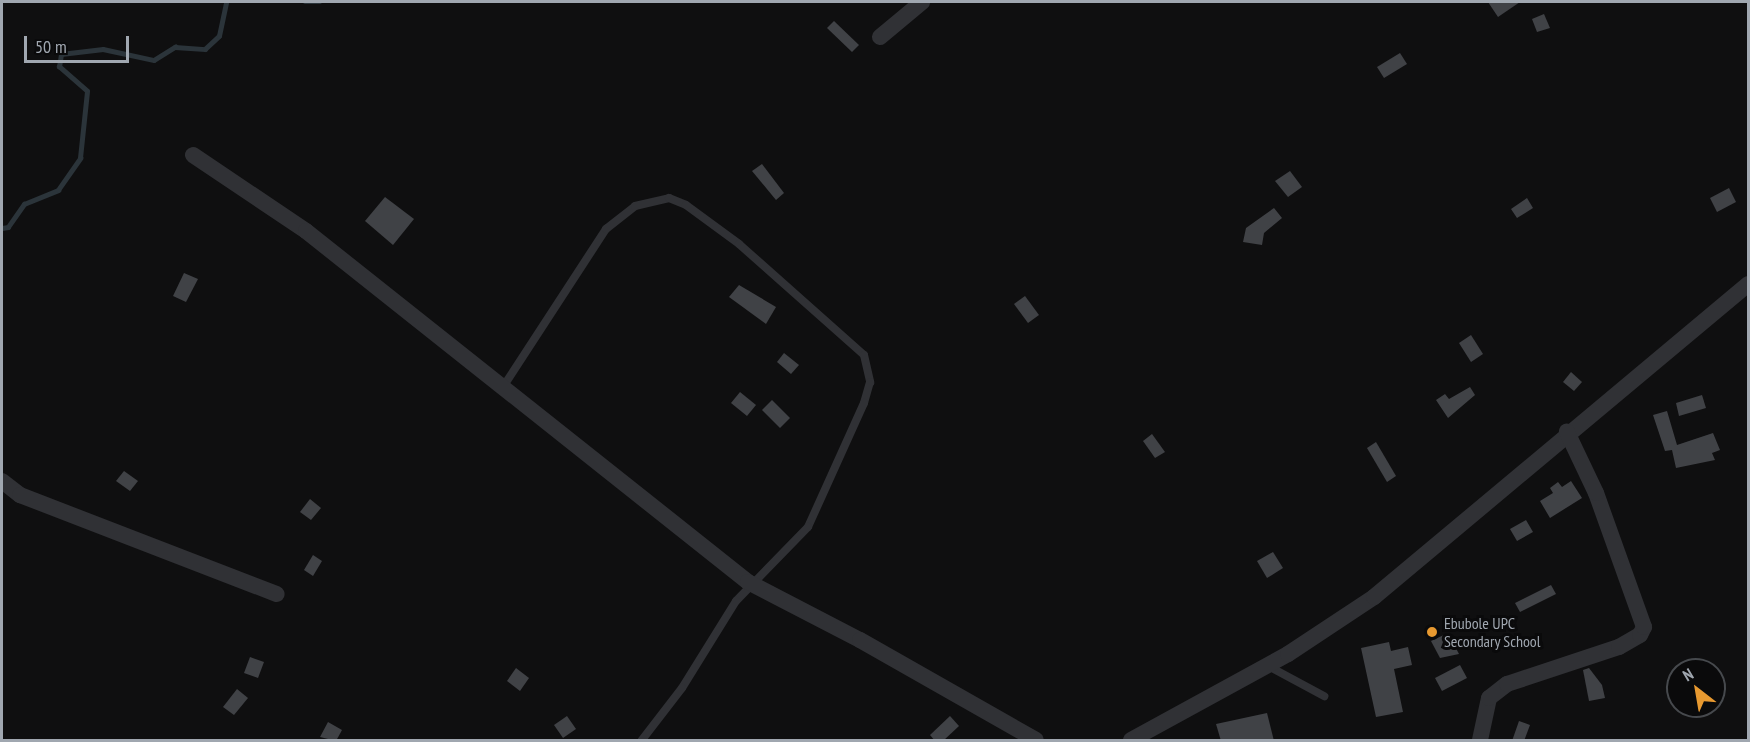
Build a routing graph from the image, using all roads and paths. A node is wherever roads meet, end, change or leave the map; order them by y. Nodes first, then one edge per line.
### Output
1 (922, 2) edge
2 (880, 37) dead end
3 (193, 155) dead end
4 (1749, 284) edge
5 (503, 387) junction
6 (1567, 432) junction
7 (2, 481) edge
8 (751, 584) junction
9 (277, 594) dead end
10 (1267, 665) junction
11 (1324, 696) dead end
12 (642, 741) edge
13 (1036, 741) edge
14 (1131, 741) edge
15 (1480, 741) edge

1 - 2 street
3 - 5 street
4 - 6 street
5 - 8 street
5 - 8 lane
6 - 10 street
6 - 15 street
7 - 9 street
8 - 12 lane
8 - 13 street
10 - 11 lane
10 - 14 street

